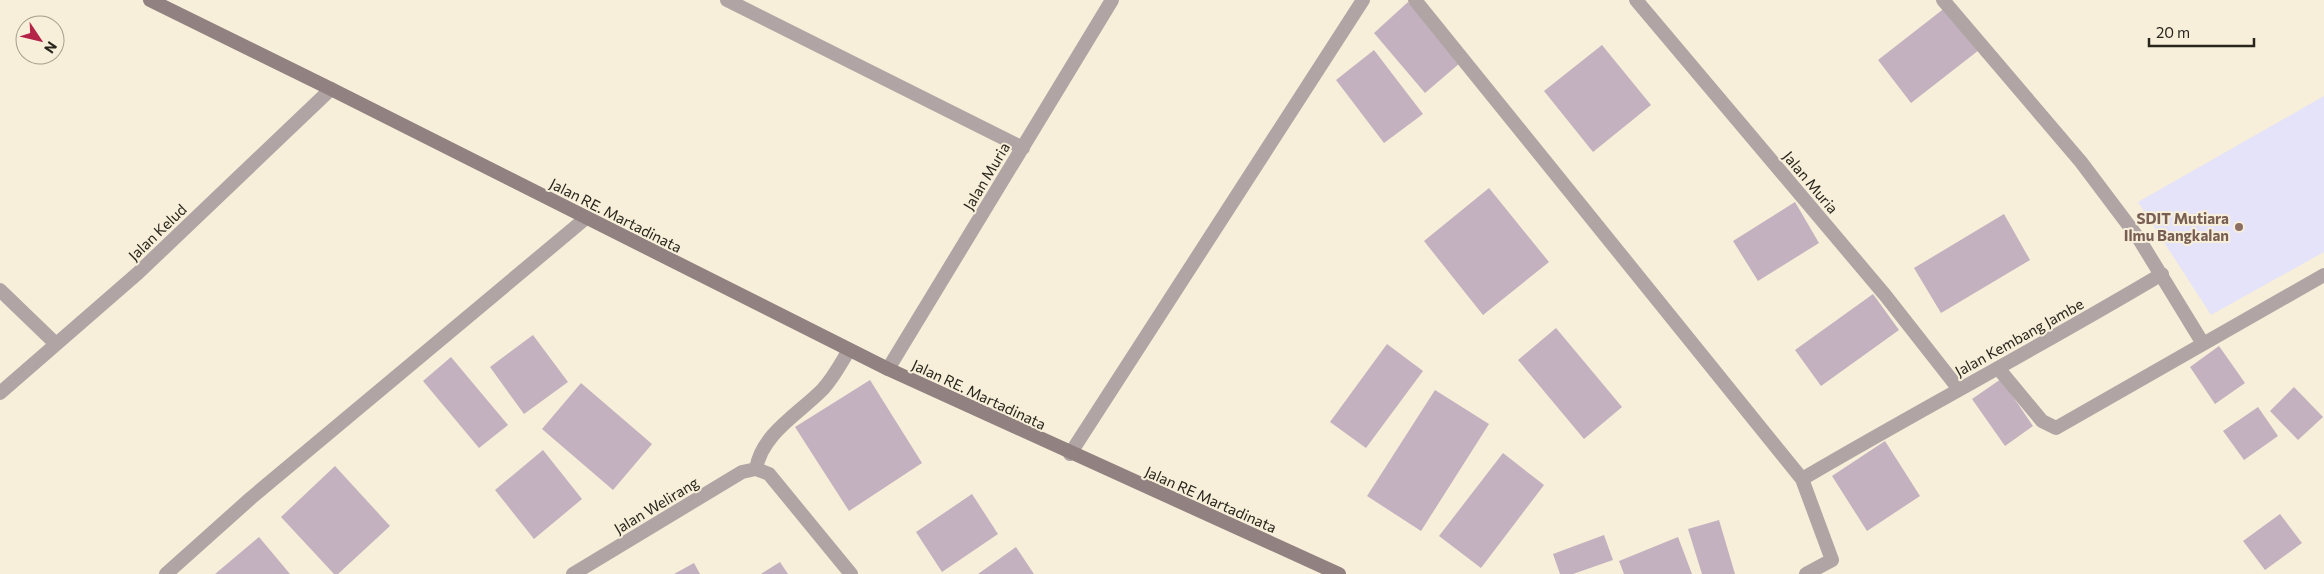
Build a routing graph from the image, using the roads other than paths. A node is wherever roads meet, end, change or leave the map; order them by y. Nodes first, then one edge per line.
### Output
1 (150, 0) edge
2 (727, 0) edge
3 (1112, 0) edge
4 (1363, 0) edge
5 (1415, 0) edge
6 (1636, 0) edge
7 (1943, 0) edge
8 (331, 89) junction
9 (1023, 148) junction
10 (586, 218) junction
11 (2162, 274) junction
12 (2324, 275) edge
13 (0, 290) edge
14 (2202, 342) junction
15 (56, 344) junction
16 (849, 350) junction
17 (1998, 368) junction
18 (888, 369) junction
19 (1958, 388) junction
20 (0, 393) edge
21 (1070, 454) junction
22 (756, 469) junction
23 (1802, 479) junction
24 (166, 574) edge
25 (573, 574) edge
26 (851, 574) edge
27 (1339, 574) edge
28 (1806, 574) edge

1 - 8 main road, Jalan RE. Martadinata
2 - 9 street
3 - 9 street, Jalan Muria
4 - 21 street
5 - 23 street
6 - 19 street, Jalan Muria
7 - 11 street
8 - 10 main road, Jalan RE. Martadinata
8 - 15 street, Jalan Kelud
9 - 18 street, Jalan Muria
10 - 16 main road, Jalan RE. Martadinata
10 - 24 street
11 - 14 street
11 - 17 street, Jalan Kembang Jambe
12 - 14 street
13 - 15 street
14 - 17 street
15 - 20 street, Jalan Kelud
16 - 18 main road, Jalan RE. Martadinata
16 - 22 street
17 - 19 street, Jalan Kembang Jambe
18 - 21 main road, Jalan RE. Martadinata
19 - 23 street, Jalan Kembang Jambe
21 - 27 main road, Jalan RE Martadinata
22 - 25 street, Jalan Welirang
22 - 26 street
23 - 28 street

